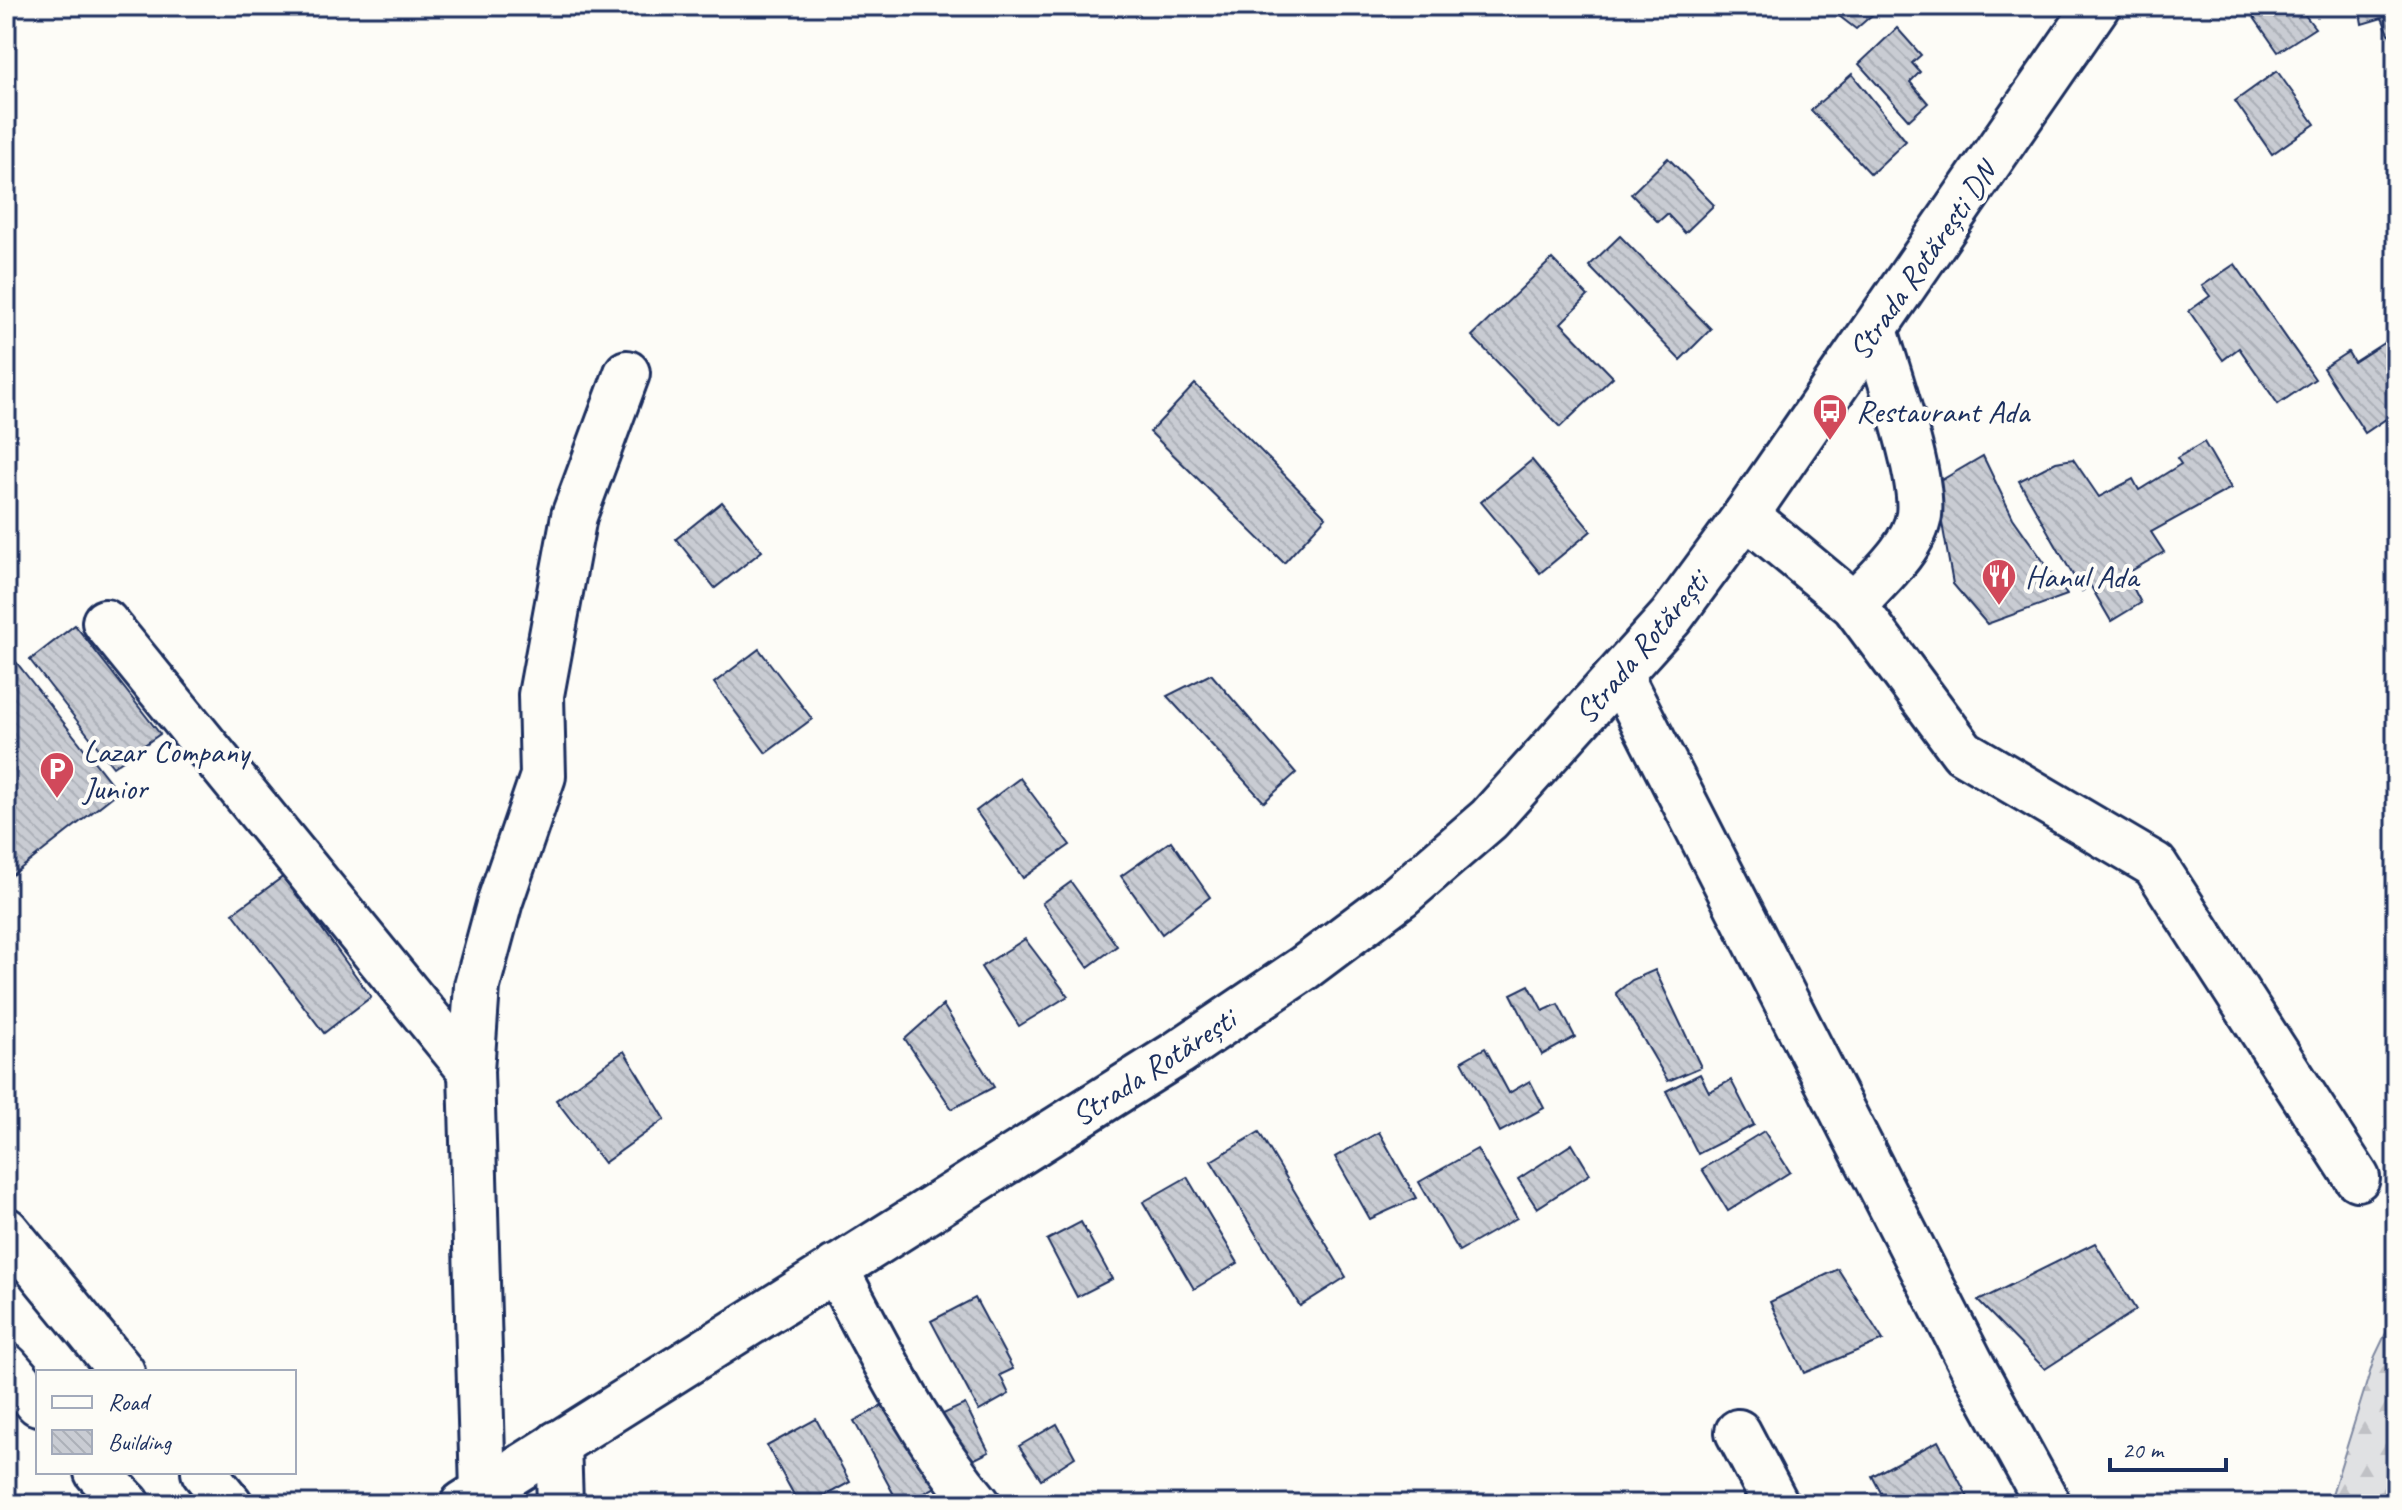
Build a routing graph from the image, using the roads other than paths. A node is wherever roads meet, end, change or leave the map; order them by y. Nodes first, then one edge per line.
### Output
1 (2097, 6) edge
2 (1875, 329) junction
3 (627, 373) dead end
4 (1746, 515) junction
5 (1854, 605) junction
6 (105, 622) dead end
7 (1620, 676) junction
8 (471, 1071) junction
9 (2357, 1178) dead end
10 (6, 1230) edge
11 (835, 1268) junction
12 (6, 1366) edge
13 (120, 1370) edge
14 (36, 1401) edge
15 (1738, 1432) dead end
16 (558, 1443) junction
17 (206, 1474) edge
18 (473, 1498) edge
19 (230, 1504) edge
20 (560, 1504) edge
21 (978, 1504) edge
22 (1776, 1504) edge
23 (2048, 1504) edge

1 - 2 main road, Strada Rotărești DN
2 - 4 main road, Strada Rotărești DN
2 - 5 main road
3 - 8 main road
4 - 5 main road
4 - 7 main road, Strada Rotărești
5 - 9 main road
6 - 8 main road
7 - 11 main road, Strada Rotărești
7 - 23 main road
8 - 18 main road
10 - 13 main road
11 - 16 main road, Strada Rotărești
11 - 21 main road
12 - 14 main road
15 - 22 main road
16 - 18 main road, Strada Rotărești
16 - 20 main road
17 - 19 main road

